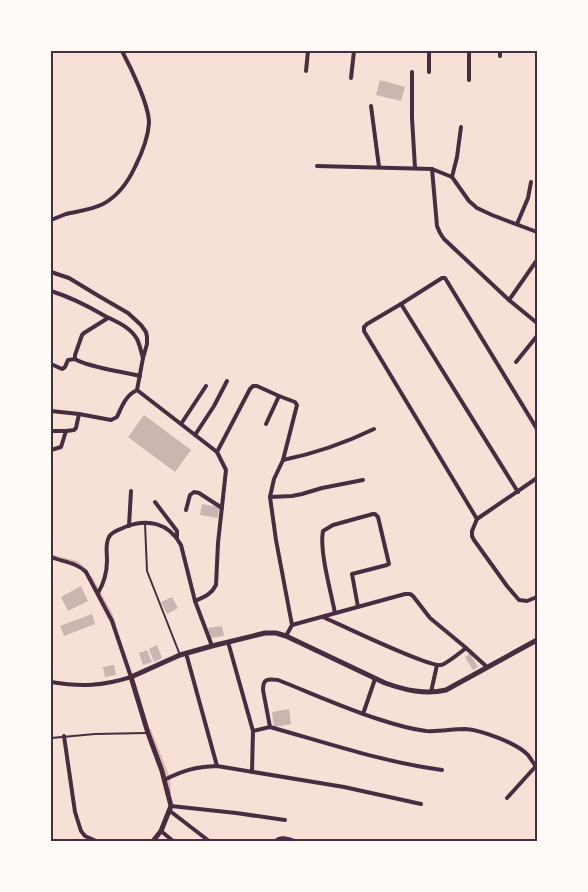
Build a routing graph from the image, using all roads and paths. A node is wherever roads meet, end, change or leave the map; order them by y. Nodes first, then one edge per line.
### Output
1 (122, 51) edge
2 (306, 51) edge
3 (354, 51) edge
4 (429, 51) edge
5 (469, 51) edge
6 (500, 51) edge
7 (500, 56) dead end
8 (306, 71) dead end
9 (412, 72) dead end
10 (429, 72) dead end
11 (351, 78) dead end
12 (469, 80) dead end
13 (371, 106) dead end
14 (461, 127) dead end
15 (317, 166) dead end
16 (379, 167) junction
17 (415, 168) junction
18 (432, 169) junction
19 (452, 177) junction
20 (531, 182) dead end
21 (51, 220) edge
22 (517, 224) junction
23 (537, 232) edge
24 (537, 260) edge
25 (51, 272) edge
26 (51, 291) edge
27 (509, 300) junction
28 (401, 304) junction
29 (108, 318) junction
30 (134, 318) junction
31 (537, 323) edge
32 (126, 328) junction
33 (537, 336) edge
34 (143, 358) junction
35 (75, 359) junction
36 (516, 362) dead end
37 (51, 364) edge
38 (140, 376) junction
39 (227, 382) dead end
40 (206, 386) dead end
41 (137, 390) junction
42 (279, 396) junction
43 (51, 411) edge
44 (79, 414) junction
45 (181, 424) junction
46 (266, 424) dead end
47 (374, 428) dead end
48 (537, 429) edge
49 (51, 431) edge
50 (66, 431) junction
51 (195, 436) junction
52 (51, 450) edge
53 (217, 452) junction
54 (283, 460) junction
55 (537, 478) edge
56 (363, 480) dead end
57 (132, 491) dead end
58 (518, 492) junction
59 (270, 496) junction
60 (155, 502) dead end
61 (222, 508) junction
62 (186, 510) dead end
63 (477, 519) junction
64 (145, 523) junction
65 (129, 526) junction
66 (177, 538) junction
67 (51, 557) edge
68 (98, 593) junction
69 (537, 597) edge
70 (195, 601) junction
71 (358, 607) junction
72 (335, 613) junction
73 (322, 617) junction
74 (292, 625) junction
75 (286, 636) junction
76 (537, 640) edge
77 (228, 642) junction
78 (212, 646) junction
79 (466, 648) junction
80 (186, 653) junction
81 (180, 655) junction
82 (437, 665) junction
83 (487, 667) junction
84 (131, 677) junction
85 (375, 679) junction
86 (51, 682) edge
87 (431, 692) junction
88 (363, 714) junction
89 (270, 727) junction
90 (253, 731) junction
91 (148, 733) junction
92 (64, 736) junction
93 (51, 738) edge
94 (217, 766) junction
95 (536, 767) edge
96 (442, 770) dead end
97 (252, 772) junction
98 (164, 780) junction
99 (507, 798) dead end
100 (422, 804) dead end
101 (171, 809) junction
102 (285, 820) dead end
103 (161, 831) junction
104 (96, 841) edge
105 (153, 841) edge
106 (173, 841) edge
107 (209, 841) edge
108 (276, 841) edge
109 (294, 841) edge

1 - 21 street
2 - 8 street
3 - 11 street
4 - 10 street
5 - 12 street
6 - 7 street
9 - 17 street
13 - 16 street
14 - 19 street
15 - 16 street
16 - 17 street
17 - 18 street
18 - 19 street
18 - 27 street
19 - 22 street
20 - 22 street
22 - 23 street
24 - 27 street
25 - 30 street
26 - 29 street
27 - 31 street
28 - 48 street
28 - 58 street
28 - 63 street
29 - 32 street
29 - 35 street
30 - 32 street
30 - 34 street
32 - 34 street
33 - 36 street
34 - 38 street
35 - 37 street
35 - 38 street
38 - 41 street
39 - 51 street
40 - 45 street
41 - 44 street
41 - 45 street
42 - 46 street
42 - 53 street
42 - 54 street
43 - 44 street
44 - 50 street
45 - 51 street
47 - 54 street
49 - 50 street
50 - 52 street
51 - 53 street
53 - 61 street
54 - 59 street
55 - 58 street
56 - 59 street
57 - 65 street
58 - 63 street
59 - 74 street
60 - 66 street
61 - 62 street
61 - 70 street
63 - 69 street
64 - 65 street
64 - 66 street
64 - 81 lane
65 - 68 street
66 - 70 street
67 - 68 street
68 - 84 street
70 - 78 street
71 - 72 street
71 - 72 street
71 - 79 street
72 - 73 street
73 - 74 street
73 - 82 street
74 - 75 street
75 - 77 street
75 - 85 street
76 - 83 street
77 - 78 street
77 - 90 street
78 - 80 street
79 - 82 street
79 - 83 street
80 - 81 street
80 - 94 street
81 - 84 street
82 - 87 street
83 - 87 street
84 - 86 street
84 - 91 street
85 - 87 street
85 - 88 street
88 - 89 street
88 - 95 street
89 - 90 street
89 - 96 street
90 - 97 street
91 - 92 lane
91 - 98 street
92 - 93 lane
92 - 104 street
94 - 97 street
94 - 98 street
95 - 99 street
97 - 100 street
98 - 101 street
101 - 102 street
101 - 103 street
101 - 107 street
103 - 105 street
103 - 106 street
108 - 109 street

